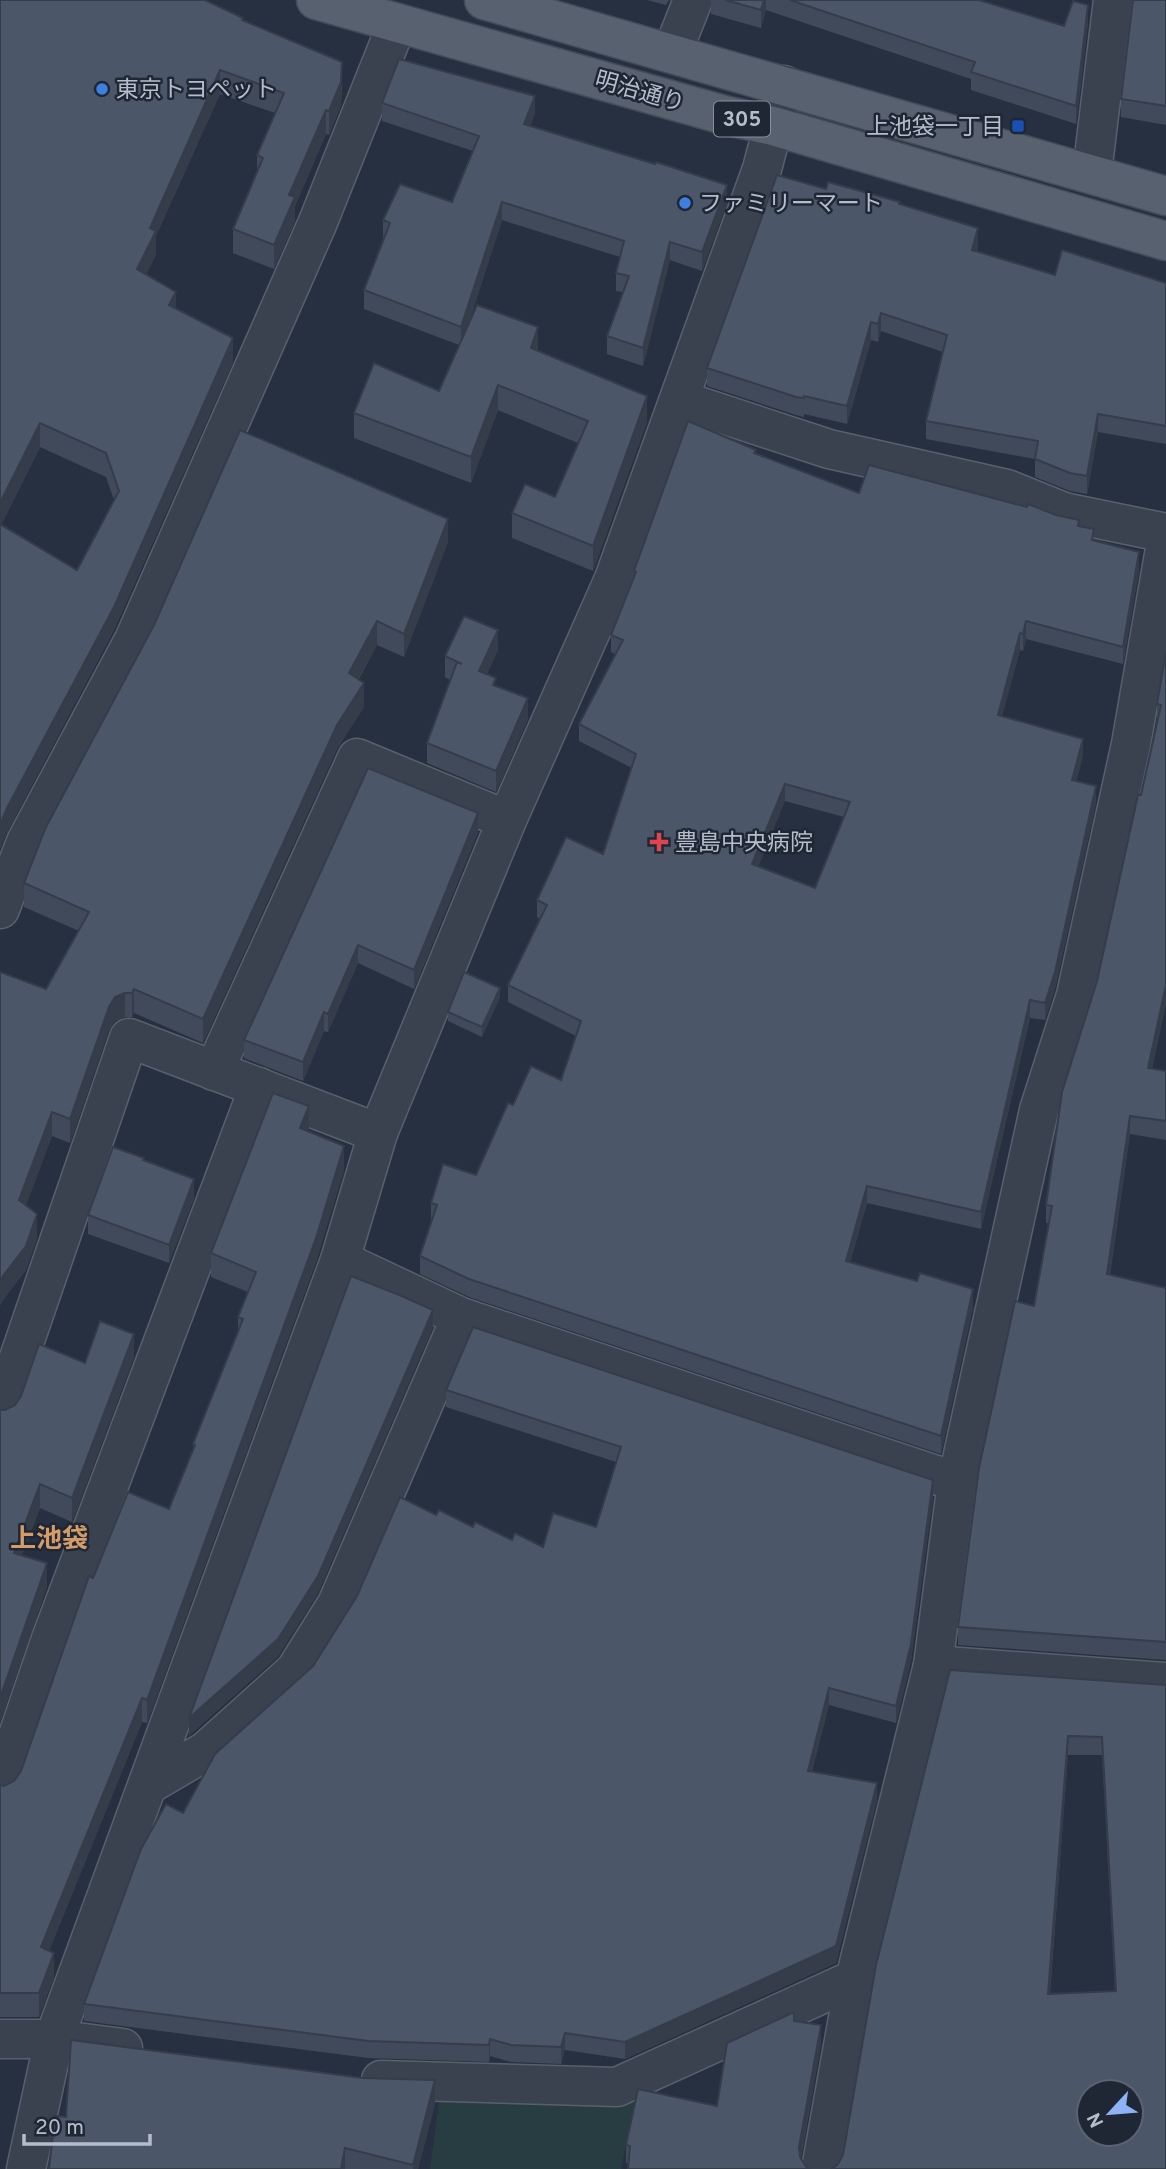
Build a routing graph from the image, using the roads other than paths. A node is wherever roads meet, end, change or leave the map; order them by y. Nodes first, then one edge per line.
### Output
1 (316, 0) edge
2 (484, 0) edge
3 (693, 0) edge
4 (1113, 0) edge
5 (397, 24) junction
6 (672, 53) junction
7 (784, 85) junction
8 (773, 126) junction
9 (1092, 173) junction
10 (1166, 196) edge
11 (1166, 241) edge
12 (680, 400) junction
13 (1166, 533) edge
14 (1166, 543) edge
15 (507, 820) junction
16 (0, 909) edge
17 (214, 1070) junction
18 (259, 1087) junction
19 (379, 1133) junction
20 (340, 1260) junction
21 (461, 1317) junction
22 (0, 1413) edge
23 (957, 1482) junction
24 (933, 1665) junction
25 (1166, 1682) edge
26 (148, 1785) junction
27 (0, 1788) edge
28 (855, 1979) junction
29 (0, 2039) edge
30 (54, 2039) junction
31 (162, 2053) edge
32 (352, 2078) edge
33 (26, 2169) edge
34 (821, 2169) edge

1 - 5 main road, 明治通り / 305
2 - 6 main road, 明治通り / 305
3 - 6 street
4 - 9 street
5 - 8 main road, 明治通り / 305
5 - 16 street
6 - 7 main road, 明治通り / 305
7 - 8 street
7 - 9 main road, 明治通り / 305
8 - 11 main road, 明治通り / 305
8 - 12 street
9 - 10 main road, 明治通り / 305
12 - 13 street
12 - 15 street
14 - 23 street
15 - 17 street
15 - 19 street
17 - 18 street
17 - 22 street
18 - 19 street
18 - 27 street
19 - 20 street
20 - 21 street
20 - 26 street
21 - 23 street
21 - 26 street
23 - 24 street
24 - 25 street
24 - 28 street
26 - 30 street
28 - 32 street
28 - 34 street
29 - 30 street
30 - 31 street
30 - 33 street

